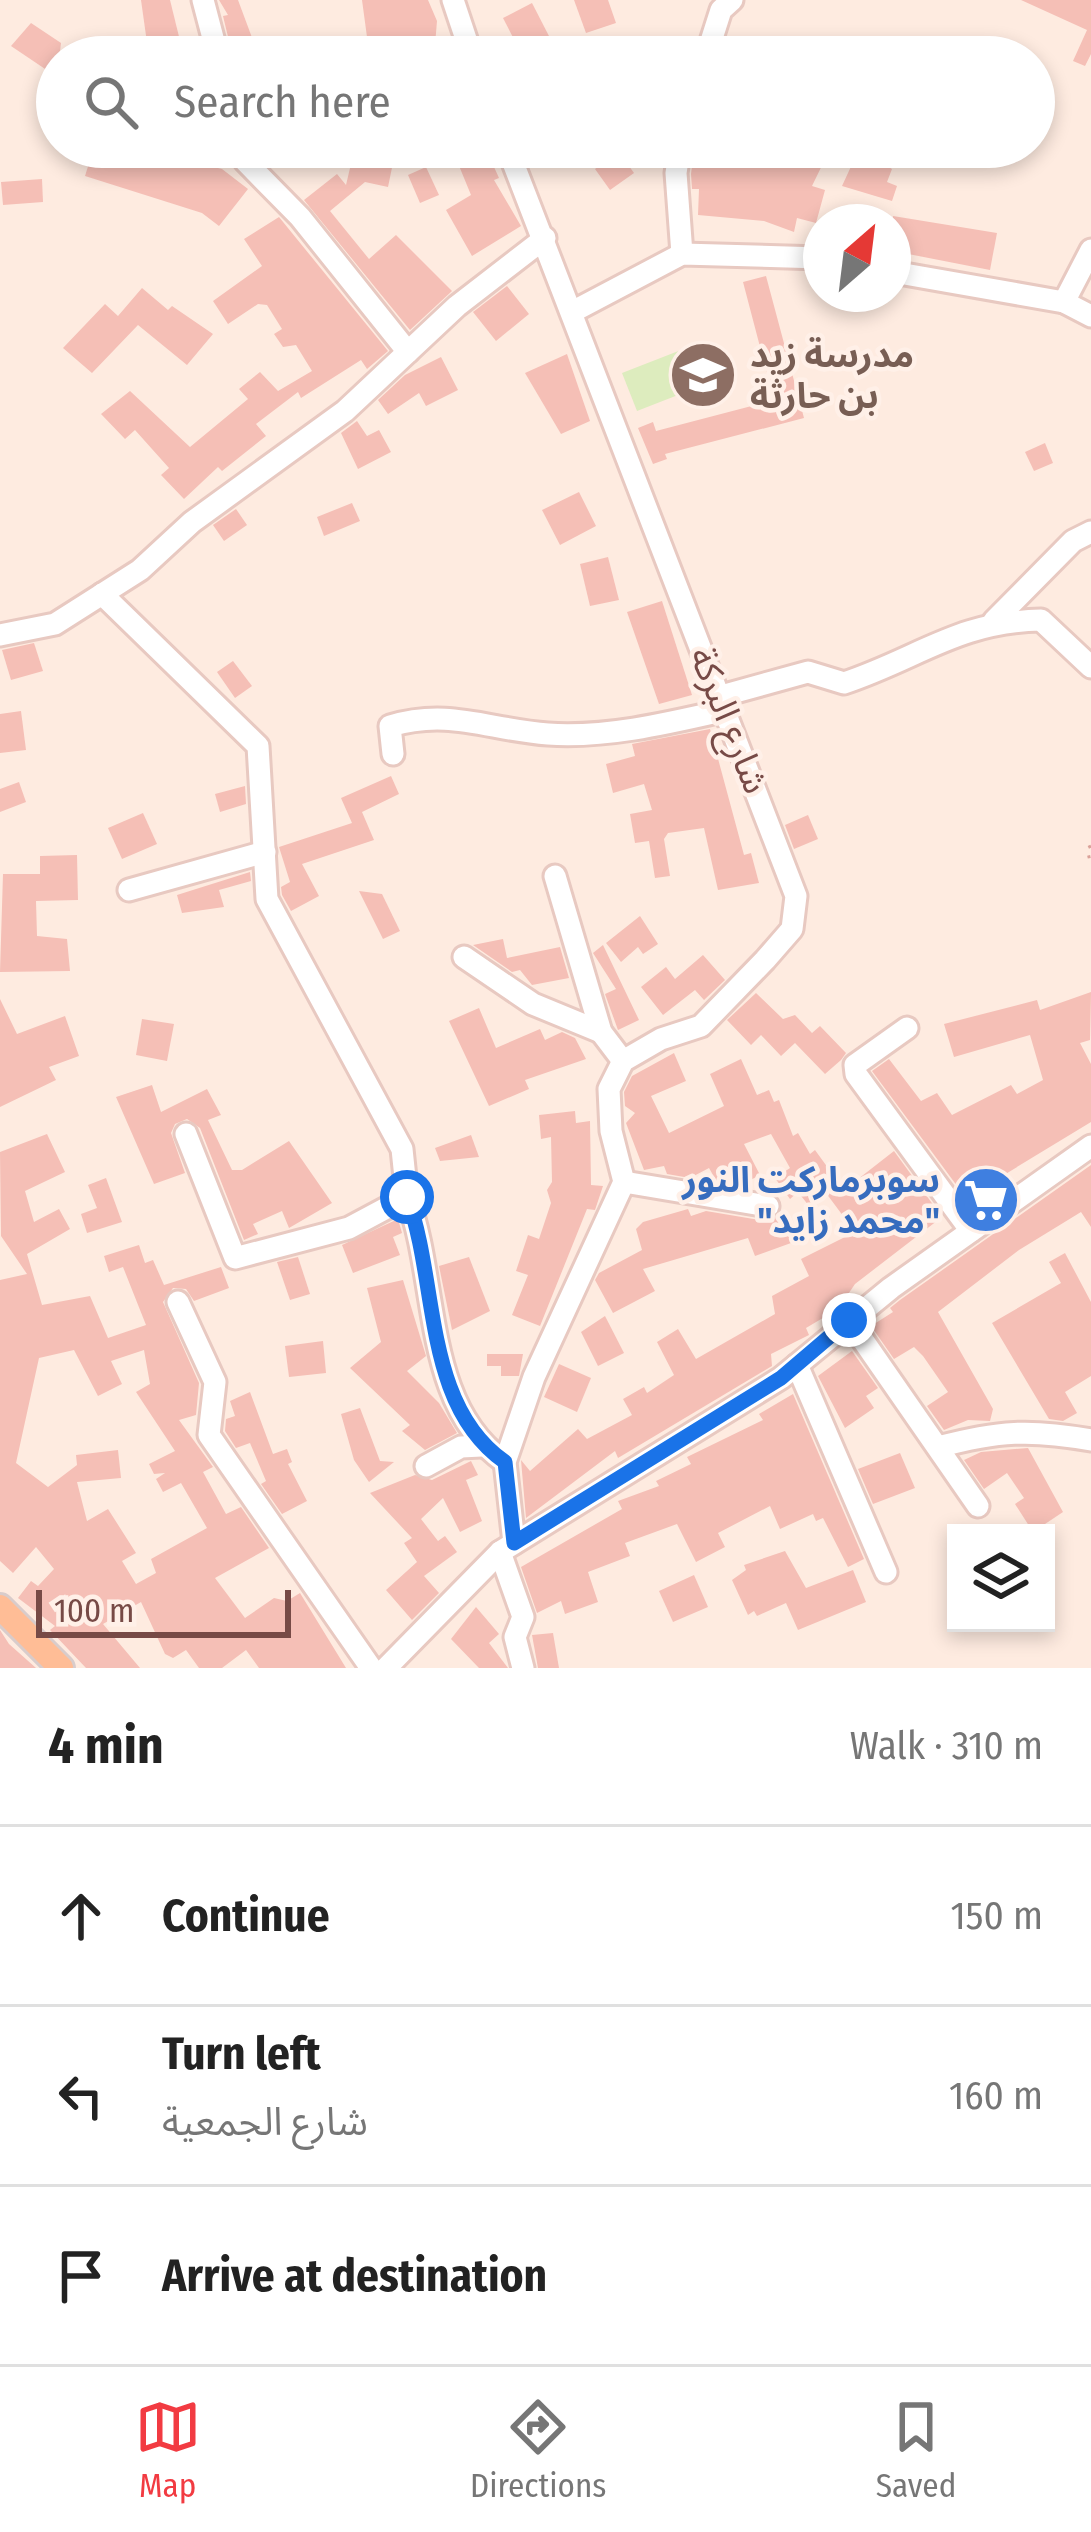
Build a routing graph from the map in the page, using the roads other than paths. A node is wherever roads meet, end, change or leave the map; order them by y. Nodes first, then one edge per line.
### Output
1 (203, 0) edge
2 (453, 0) edge
3 (732, 0) edge
4 (212, 36) edge
5 (465, 36) edge
6 (713, 36) edge
7 (252, 168) edge
8 (515, 168) edge
9 (677, 168) edge
10 (544, 238) junction
11 (1091, 250) edge
12 (682, 254) junction
13 (803, 257) edge
14 (911, 275) edge
15 (1064, 302) junction
16 (572, 312) junction
17 (1091, 316) edge
18 (408, 352) junction
19 (1091, 532) edge
20 (102, 594) junction
21 (994, 621) junction
22 (0, 635) edge
23 (1091, 667) edge
24 (724, 703) junction
25 (393, 754) dead end
26 (265, 852) junction
27 (555, 876) dead end
28 (129, 890) dead end
29 (464, 957) dead end
30 (907, 1028) dead end
31 (602, 1032) junction
32 (623, 1061) junction
33 (186, 1134) dead end
34 (1091, 1146) edge
35 (622, 1174) junction
36 (407, 1197) junction
37 (769, 1206) dead end
38 (971, 1231) junction
39 (178, 1302) dead end
40 (849, 1320) junction
41 (797, 1365) junction
42 (1091, 1440) edge
43 (482, 1445) junction
44 (938, 1447) junction
45 (505, 1462) junction
46 (426, 1466) dead end
47 (979, 1506) dead end
48 (507, 1548) junction
49 (886, 1572) dead end
50 (0, 1607) edge
51 (61, 1668) edge
52 (371, 1668) edge
53 (386, 1668) edge
54 (523, 1668) edge

1 - 4 street
2 - 5 street
3 - 6 street
7 - 18 street
8 - 10 street, شارع البركة
9 - 12 street
10 - 16 street, شارع البركة
10 - 18 street
11 - 15 street
12 - 13 street
12 - 16 street
14 - 15 street
15 - 17 street
16 - 24 street, شارع البركة
18 - 20 street
19 - 21 street
20 - 22 street
20 - 26 street
21 - 23 street
21 - 24 street
24 - 25 street
24 - 32 street, شارع البركة
26 - 28 street
26 - 36 street
27 - 31 street
29 - 31 street
30 - 38 street
31 - 32 street
32 - 35 street
33 - 36 street
34 - 38 street
35 - 37 street
35 - 45 street
36 - 43 street
38 - 40 street
39 - 52 street
40 - 41 street
40 - 44 street
41 - 48 street
41 - 49 street
42 - 44 street
43 - 45 street
43 - 46 street
44 - 47 street
45 - 48 street
48 - 53 street
48 - 54 street
50 - 51 main road

